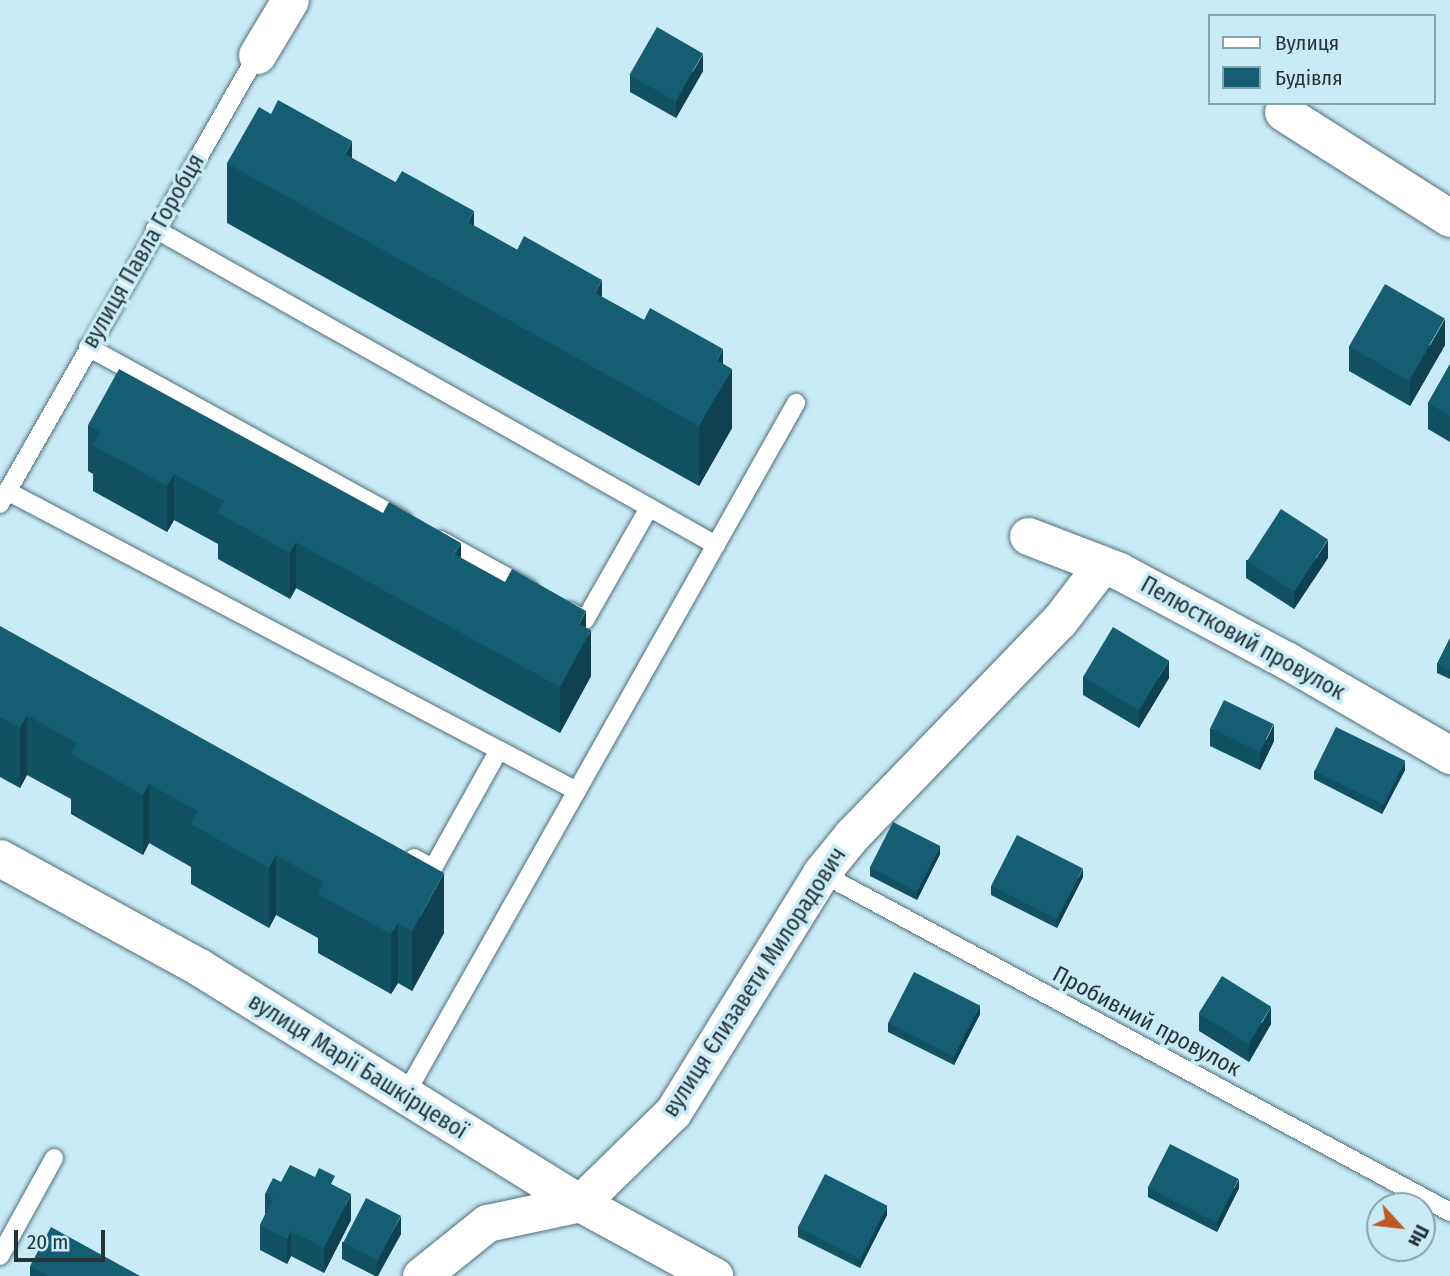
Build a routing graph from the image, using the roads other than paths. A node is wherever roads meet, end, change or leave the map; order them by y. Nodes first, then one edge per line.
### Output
1 (290, 0) edge
2 (257, 55) joint
3 (1283, 112) dead end
4 (1450, 218) edge
5 (155, 229) junction
6 (88, 347) junction
7 (796, 403) dead end
8 (4, 497) edge
9 (649, 508) junction
10 (1028, 537) dead end
11 (716, 545) junction
12 (1102, 565) junction
13 (499, 750) junction
14 (1450, 755) edge
15 (577, 791) junction
16 (397, 849) edge
17 (0, 858) edge
18 (821, 873) junction
19 (405, 1095) junction
20 (54, 1158) dead end
21 (580, 1203) junction
22 (1450, 1212) edge
23 (0, 1256) edge
24 (421, 1276) edge
25 (714, 1276) edge

1 - 2 street, вулиця Павла Горобця
2 - 5 lane, вулиця Павла Горобця
3 - 4 street
5 - 6 lane, вулиця Павла Горобця
5 - 9 lane
6 - 8 lane, вулиця Павла Горобця
6 - 9 lane
7 - 11 lane
8 - 13 lane
9 - 11 lane
10 - 12 street, Пелюстковий провулок
11 - 15 lane
12 - 14 street, Пелюстковий провулок
12 - 18 street, вулиця Єлизавети Милорадович
13 - 15 lane
13 - 16 lane
15 - 19 lane
17 - 19 street, вулиця Марії Башкірцевої
18 - 21 street, вулиця Єлизавети Милорадович
18 - 22 lane, Пробивний провулок
19 - 21 street, вулиця Марії Башкірцевої
20 - 23 lane
21 - 24 street
21 - 25 street, вулиця Марії Башкірцевої

